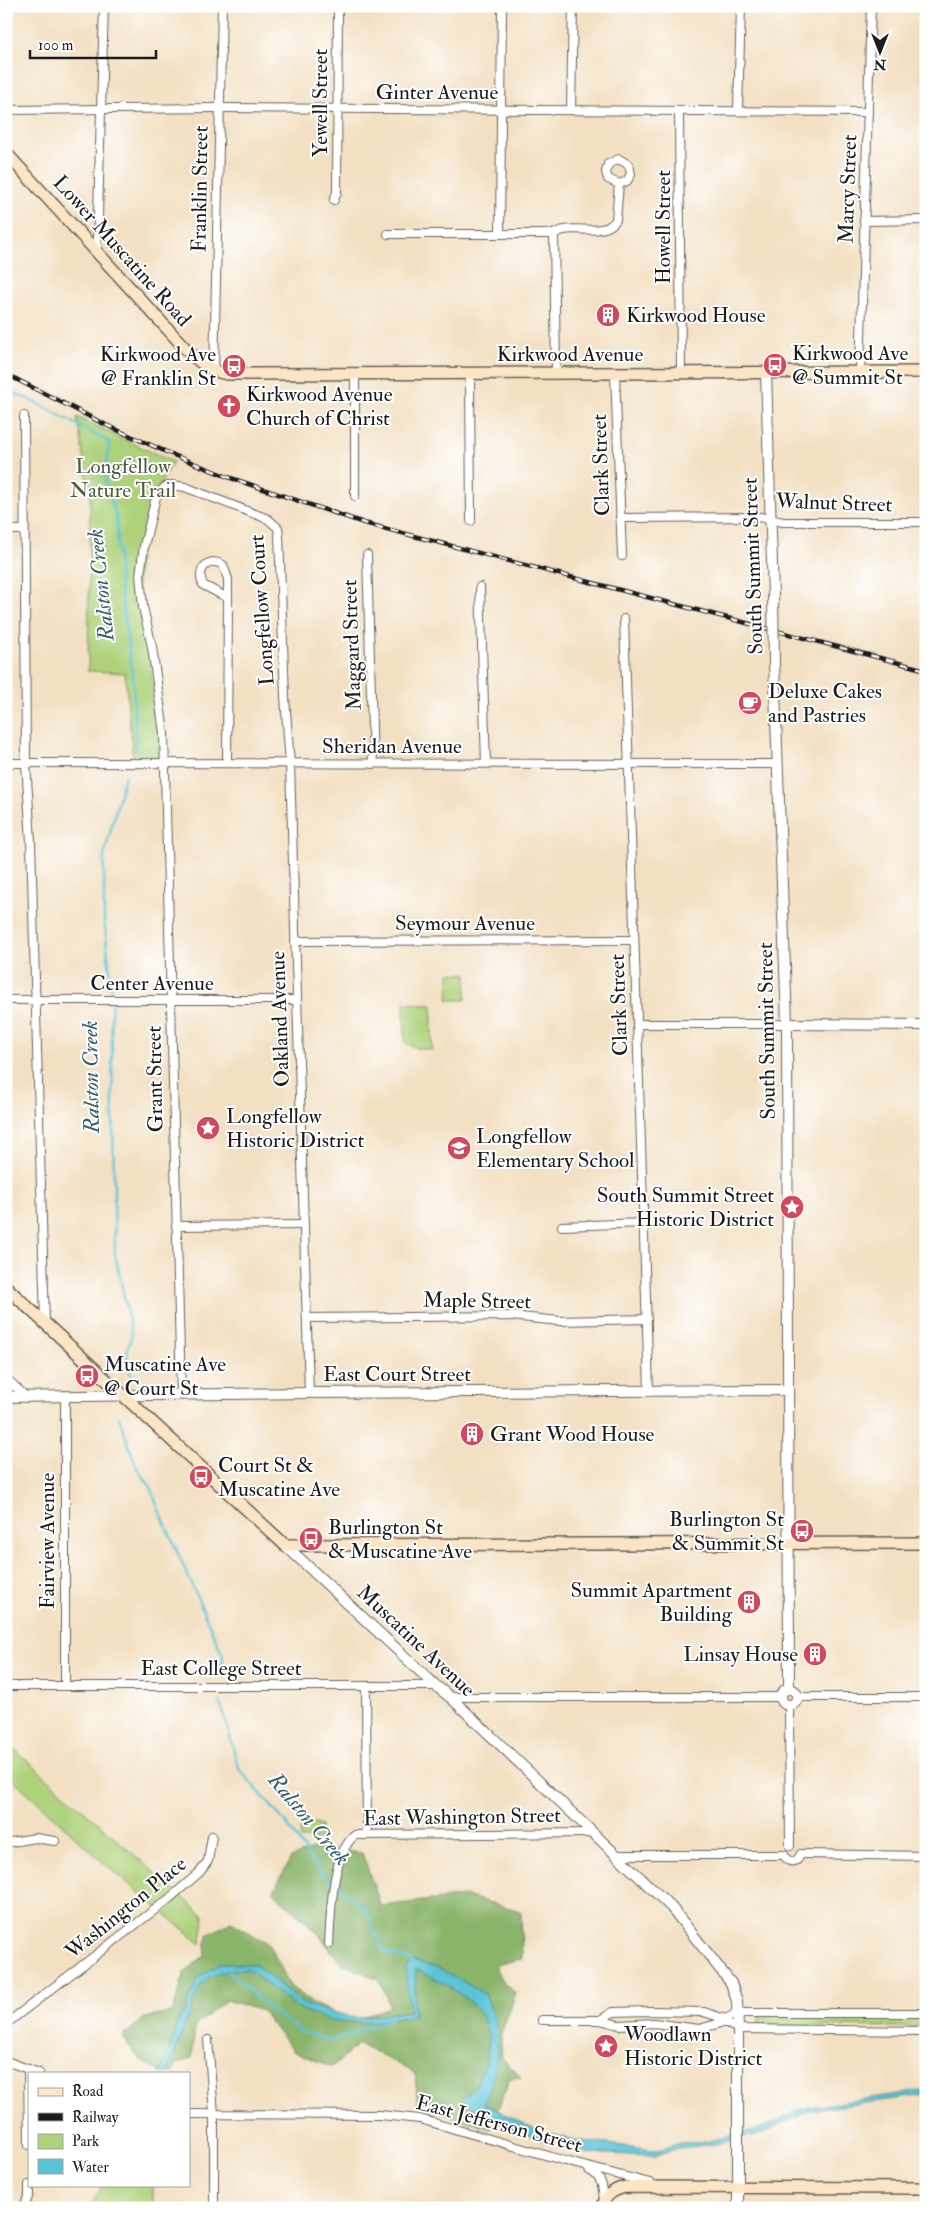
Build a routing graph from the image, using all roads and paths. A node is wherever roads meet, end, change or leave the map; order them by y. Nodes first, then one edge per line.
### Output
1 (104, 6) edge
2 (222, 6) edge
3 (338, 6) edge
4 (502, 6) edge
5 (573, 6) edge
6 (741, 6) edge
7 (871, 6) edge
8 (220, 108) junction
9 (102, 109) junction
10 (337, 109) junction
11 (6, 110) edge
12 (501, 110) junction
13 (571, 110) junction
14 (738, 110) junction
15 (679, 111) junction
16 (868, 112) junction
17 (6, 152) edge
18 (618, 184) dead end
19 (334, 200) dead end
20 (926, 220) edge
21 (864, 221) junction
22 (388, 234) dead end
23 (500, 234) junction
24 (554, 234) junction
25 (97, 250) junction
26 (214, 372) junction
27 (860, 372) junction
28 (926, 372) edge
29 (556, 373) junction
30 (615, 373) junction
31 (681, 373) junction
32 (766, 373) junction
33 (355, 374) junction
34 (470, 374) junction
35 (24, 416) dead end
36 (355, 496) dead end
37 (620, 518) junction
38 (770, 519) junction
39 (471, 522) dead end
40 (926, 522) edge
41 (6, 530) edge
42 (24, 530) junction
43 (367, 555) dead end
44 (622, 556) dead end
45 (480, 587) dead end
46 (228, 598) junction
47 (624, 619) dead end
48 (6, 763) edge
49 (26, 763) junction
50 (164, 763) junction
51 (227, 763) junction
52 (290, 764) junction
53 (373, 764) junction
54 (486, 764) junction
55 (778, 764) junction
56 (629, 765) junction
57 (634, 940) junction
58 (295, 941) junction
59 (6, 1000) edge
60 (35, 1000) junction
61 (170, 1000) junction
62 (297, 1000) junction
63 (637, 1024) junction
64 (787, 1024) junction
65 (926, 1025) edge
66 (644, 1224) junction
67 (304, 1225) junction
68 (176, 1226) junction
69 (562, 1226) dead end
70 (6, 1287) edge
71 (307, 1318) junction
72 (647, 1319) junction
73 (45, 1323) junction
74 (6, 1378) edge
75 (787, 1390) junction
76 (649, 1391) junction
77 (309, 1393) junction
78 (181, 1394) junction
79 (122, 1395) junction
80 (65, 1396) junction
81 (6, 1397) edge
82 (26, 1397) junction
83 (788, 1543) junction
84 (926, 1543) edge
85 (285, 1545) junction
86 (6, 1686) edge
87 (65, 1686) junction
88 (366, 1686) junction
89 (436, 1686) junction
90 (790, 1689) junction
91 (450, 1697) junction
92 (782, 1697) junction
93 (797, 1697) junction
94 (926, 1697) edge
95 (789, 1704) junction
96 (593, 1833) junction
97 (367, 1834) junction
98 (212, 1836) dead end
99 (55, 1841) dead end
100 (6, 1843) edge
101 (790, 1846) junction
102 (800, 1854) junction
103 (618, 1855) junction
104 (784, 1855) junction
105 (926, 1856) edge
106 (329, 1944) dead end
107 (738, 2013) junction
108 (926, 2013) edge
109 (542, 2020) dead end
110 (600, 2020) junction
111 (6, 2024) edge
112 (738, 2029) junction
113 (926, 2031) edge
114 (208, 2040) dead end
115 (6, 2061) edge
116 (28, 2069) junction
117 (28, 2072) edge
118 (36, 2072) edge
119 (190, 2114) edge
120 (214, 2114) junction
121 (576, 2164) junction
122 (29, 2186) edge
123 (677, 2186) junction
124 (738, 2187) junction
125 (926, 2188) edge
126 (603, 2204) edge
127 (24, 2208) edge
128 (214, 2208) edge
129 (738, 2208) edge

1 - 9 street
2 - 8 street, Franklin Street
3 - 10 street, Yewell Street
4 - 12 street
5 - 13 street
6 - 14 street
7 - 16 street, Marcy Street
8 - 9 street, Ginter Avenue
8 - 10 street, Ginter Avenue
8 - 26 street, Franklin Street
9 - 11 street, Ginter Avenue
9 - 25 street
10 - 12 street, Ginter Avenue
10 - 19 street, Yewell Street
12 - 13 street, Ginter Avenue
12 - 23 street
13 - 15 street, Ginter Avenue
14 - 15 street, Ginter Avenue
14 - 16 street, Ginter Avenue
15 - 31 street, Howell Street
16 - 21 street, Marcy Street
17 - 25 main road, Lower Muscatine Road
18 - 24 street
20 - 21 street
21 - 27 street, Marcy Street
22 - 23 street
23 - 24 street
24 - 29 street
25 - 26 main road, Lower Muscatine Road
26 - 33 main road, Kirkwood Avenue
27 - 28 main road, Kirkwood Avenue
27 - 32 main road, Kirkwood Avenue
29 - 30 main road, Kirkwood Avenue
29 - 34 main road, Kirkwood Avenue
30 - 31 main road, Kirkwood Avenue
30 - 37 street, Clark Street
31 - 32 main road, Kirkwood Avenue
32 - 38 street, South Summit Street
33 - 34 main road, Kirkwood Avenue
33 - 36 street
34 - 39 street
35 - 42 street
37 - 38 street, Walnut Street
37 - 44 street, Clark Street
38 - 40 street, Walnut Street
38 - 55 street, South Summit Street, bridge
41 - 42 street
42 - 49 street
43 - 53 street, Maggard Street
45 - 54 street
46 - 46 street
46 - 51 street
47 - 56 street, Clark Street
48 - 49 street, Sheridan Avenue
49 - 50 street, Sheridan Avenue
49 - 60 street
50 - 51 street, Sheridan Avenue
50 - 52 street, Longfellow Court
50 - 61 street, Grant Street
51 - 52 street, Sheridan Avenue
52 - 53 street, Sheridan Avenue
52 - 58 street, Oakland Avenue
53 - 54 street, Sheridan Avenue
54 - 56 street, Sheridan Avenue
55 - 56 street, Sheridan Avenue
55 - 64 street, South Summit Street
56 - 57 street, Clark Street
57 - 58 street, Seymour Avenue
57 - 63 street, Clark Street
58 - 62 street, Oakland Avenue
59 - 60 street, Center Avenue
60 - 61 street, Center Avenue
60 - 73 street
61 - 62 street, Center Avenue
61 - 68 street, Grant Street
62 - 67 street, Oakland Avenue
63 - 64 street
63 - 66 street, Clark Street
64 - 65 street
64 - 75 street, South Summit Street
66 - 69 street
66 - 72 street, Clark Street
67 - 68 street
67 - 71 street, Oakland Avenue
68 - 78 street, Grant Street
70 - 73 main road, Muscatine Avenue
71 - 72 street, Maple Street
71 - 77 street, Oakland Avenue
72 - 76 street, Clark Street
73 - 79 main road, Muscatine Avenue
74 - 82 street
75 - 76 street, East Court Street
75 - 83 street, South Summit Street
76 - 77 street, East Court Street
77 - 78 street, East Court Street
78 - 79 street, East Court Street
79 - 80 street, East Court Street
79 - 85 main road, Muscatine Avenue
80 - 82 street, East Court Street
80 - 87 street, Fairview Avenue
81 - 82 street, East Court Street
83 - 84 main road
83 - 85 main road
83 - 90 street, South Summit Street
85 - 89 street, Muscatine Avenue
86 - 87 street, East College Street
87 - 88 street, East College Street
88 - 89 street, East College Street
88 - 97 street
89 - 91 street, Muscatine Avenue
90 - 92 street
90 - 93 street
91 - 92 street
91 - 96 street, Muscatine Avenue
92 - 95 street
93 - 94 street
93 - 95 street
95 - 101 street
96 - 97 street, East Washington Street
96 - 103 street, Muscatine Avenue
97 - 106 street, East Washington Street
98 - 111 street, Washington Place
99 - 100 street
101 - 102 street
101 - 104 street
102 - 104 street
102 - 105 street
103 - 104 street
103 - 107 street, Muscatine Avenue
107 - 108 street
107 - 110 street
107 - 112 street, Muscatine Avenue
109 - 110 street
110 - 112 street
112 - 113 street
112 - 124 street, Muscatine Avenue
114 - 120 street
115 - 116 street
116 - 117 street
116 - 118 street
119 - 120 street, East Jefferson Street
120 - 121 street, East Jefferson Street
120 - 128 street
121 - 123 street, East Jefferson Street
121 - 126 street
122 - 127 street
123 - 124 main road, East Jefferson Street
123 - 126 main road, East Jefferson Street
124 - 125 main road, East Jefferson Street
124 - 129 street, Muscatine Avenue

